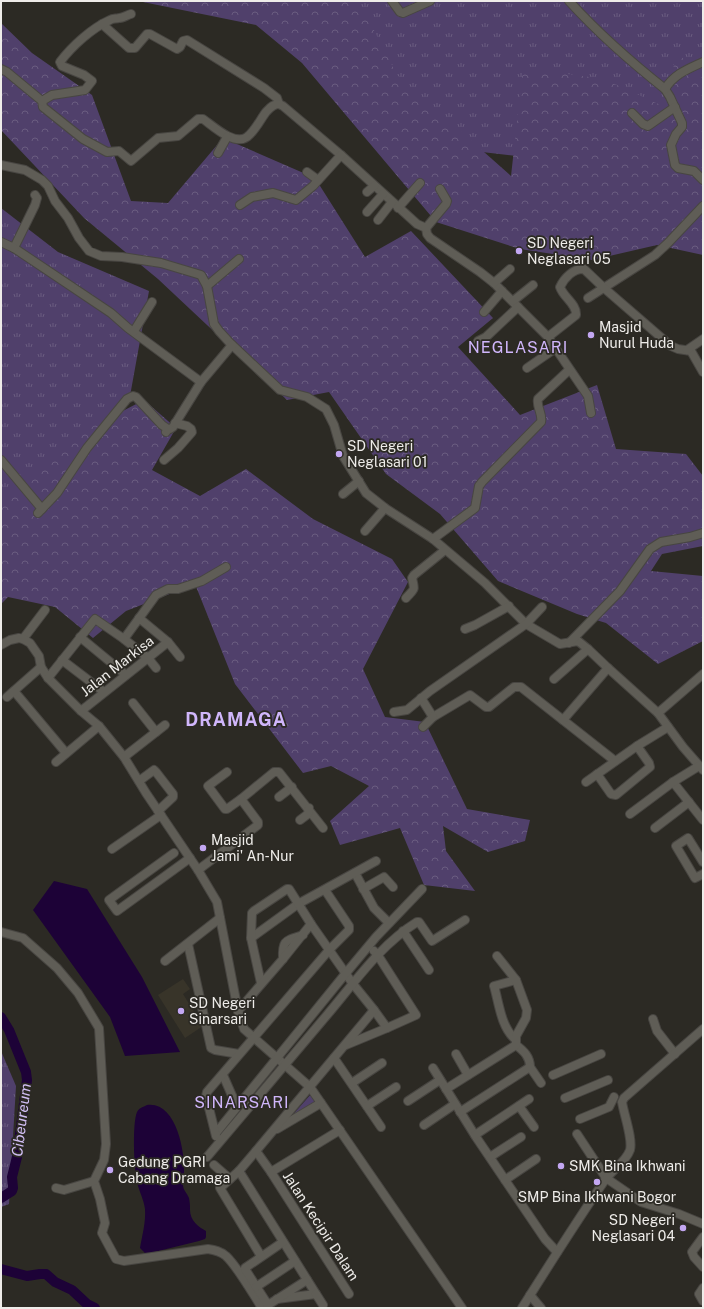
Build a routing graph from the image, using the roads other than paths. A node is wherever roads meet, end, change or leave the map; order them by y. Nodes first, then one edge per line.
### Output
1 (392, 1) edge
2 (430, 1) edge
3 (569, 1) edge
4 (131, 14) dead end
5 (102, 24) junction
6 (703, 62) edge
7 (1, 69) edge
8 (665, 89) junction
9 (42, 101) junction
10 (279, 104) junction
11 (675, 107) junction
12 (632, 113) dead end
13 (227, 137) junction
14 (218, 153) dead end
15 (340, 155) junction
16 (1, 165) edge
17 (307, 172) dead end
18 (318, 180) junction
19 (703, 180) edge
20 (420, 183) dead end
21 (374, 186) junction
22 (440, 190) dead end
23 (367, 192) dead end
24 (383, 194) junction
25 (35, 195) dead end
26 (240, 205) dead end
27 (395, 205) junction
28 (703, 206) edge
29 (367, 212) dead end
30 (378, 220) dead end
31 (426, 228) junction
32 (1, 242) edge
33 (14, 248) junction
34 (239, 259) dead end
35 (510, 269) dead end
36 (494, 283) junction
37 (533, 285) dead end
38 (207, 286) junction
39 (604, 288) junction
40 (502, 291) junction
41 (588, 298) dead end
42 (152, 302) dead end
43 (516, 304) junction
44 (484, 312) dead end
45 (134, 332) junction
46 (548, 337) junction
47 (703, 339) edge
48 (478, 341) dead end
49 (232, 346) junction
50 (556, 348) junction
51 (687, 350) junction
52 (527, 368) dead end
53 (569, 370) junction
54 (703, 372) edge
55 (201, 382) junction
56 (591, 413) dead end
57 (175, 423) junction
58 (1, 460) edge
59 (164, 460) dead end
60 (359, 481) junction
61 (343, 494) dead end
62 (385, 508) junction
63 (365, 531) dead end
64 (703, 533) edge
65 (433, 539) junction
66 (445, 550) junction
67 (226, 567) dead end
68 (406, 598) dead end
69 (509, 606) junction
70 (542, 607) dead end
71 (45, 610) dead end
72 (139, 618) junction
73 (526, 624) junction
74 (465, 629) dead end
75 (80, 637) junction
76 (23, 639) junction
77 (124, 639) junction
78 (168, 642) junction
79 (568, 643) junction
80 (1, 645) edge
81 (588, 649) junction
82 (180, 657) dead end
83 (148, 658) junction
84 (62, 660) junction
85 (41, 667) junction
86 (156, 668) dead end
87 (608, 668) junction
88 (703, 674) edge
89 (126, 675) junction
90 (48, 678) junction
91 (554, 679) dead end
92 (14, 691) junction
93 (104, 692) junction
94 (7, 697) dead end
95 (420, 698) junction
96 (133, 703) dead end
97 (81, 711) junction
98 (394, 712) dead end
99 (658, 713) junction
100 (434, 716) junction
101 (563, 720) junction
102 (165, 725) dead end
103 (99, 726) junction
104 (423, 727) dead end
105 (668, 727) junction
106 (156, 732) junction
107 (636, 746) junction
108 (66, 753) junction
109 (124, 757) junction
110 (615, 760) junction
111 (56, 762) dead end
112 (701, 768) edge
113 (227, 772) dead end
114 (597, 774) junction
115 (139, 781) junction
116 (586, 782) dead end
117 (673, 782) junction
118 (292, 787) junction
119 (279, 797) dead end
120 (241, 799) junction
121 (689, 802) junction
122 (308, 808) junction
123 (160, 813) junction
124 (630, 814) dead end
125 (300, 820) dead end
126 (702, 820) edge
127 (323, 828) dead end
128 (655, 828) dead end
129 (112, 850) dead end
130 (174, 853) dead end
131 (190, 858) junction
132 (376, 861) dead end
133 (703, 862) edge
134 (198, 870) junction
135 (355, 873) junction
136 (703, 874) edge
137 (393, 887) dead end
138 (364, 889) junction
139 (422, 889) dead end
140 (325, 890) junction
141 (298, 904) junction
142 (220, 918) junction
143 (465, 920) dead end
144 (389, 923) junction
145 (311, 924) junction
146 (1, 932) edge
147 (403, 932) junction
148 (251, 938) junction
149 (188, 944) junction
150 (369, 946) junction
151 (330, 949) junction
152 (378, 954) junction
153 (497, 956) dead end
154 (165, 961) dead end
155 (429, 970) dead end
156 (346, 973) junction
157 (516, 980) junction
158 (261, 983) junction
159 (353, 984) junction
160 (374, 1010) junction
161 (238, 1011) junction
162 (653, 1019) dead end
163 (387, 1028) junction
164 (703, 1030) edge
165 (254, 1038) junction
166 (516, 1042) junction
167 (345, 1045) junction
168 (239, 1054) junction
169 (456, 1054) dead end
170 (601, 1054) dead end
171 (675, 1054) junction
172 (277, 1057) junction
173 (334, 1058) junction
174 (382, 1063) dead end
175 (286, 1064) junction
176 (530, 1067) junction
177 (433, 1068) dead end
178 (222, 1075) junction
179 (468, 1075) junction
180 (553, 1075) dead end
181 (440, 1080) junction
182 (608, 1080) dead end
183 (352, 1083) junction
184 (541, 1083) dead end
185 (310, 1087) junction
186 (396, 1087) dead end
187 (446, 1089) junction
188 (614, 1097) dead end
189 (565, 1098) dead end
190 (529, 1099) dead end
191 (408, 1101) dead end
192 (322, 1103) junction
193 (455, 1104) junction
194 (367, 1106) junction
195 (519, 1106) junction
196 (237, 1107) junction
197 (460, 1112) junction
198 (580, 1119) dead end
199 (424, 1125) dead end
200 (381, 1127) dead end
201 (534, 1127) dead end
202 (340, 1130) junction
203 (272, 1132) junction
204 (216, 1133) junction
205 (577, 1134) dead end
206 (475, 1135) junction
207 (521, 1137) dead end
208 (218, 1144) junction
209 (256, 1151) junction
210 (207, 1156) dead end
211 (490, 1157) junction
212 (536, 1159) dead end
213 (214, 1165) dead end
214 (239, 1171) junction
215 (271, 1172) junction
216 (606, 1178) junction
217 (230, 1179) junction
218 (505, 1180) junction
219 (94, 1181) junction
220 (56, 1188) dead end
221 (703, 1224) edge
222 (703, 1236) edge
223 (283, 1242) junction
224 (557, 1252) junction
225 (262, 1256) junction
226 (295, 1261) junction
227 (703, 1266) edge
228 (307, 1280) junction
229 (256, 1287) junction
230 (703, 1288) edge
231 (316, 1294) junction
232 (349, 1294) dead end
233 (530, 1295) junction
234 (277, 1299) junction
235 (703, 1302) edge
236 (323, 1305) dead end
237 (262, 1308) edge
238 (462, 1308) edge
239 (522, 1308) edge
240 (541, 1308) edge

1 - 2 street
3 - 8 street
4 - 5 street
5 - 9 street
5 - 10 street
6 - 8 street
7 - 9 street
8 - 11 street
9 - 13 street
10 - 13 street
10 - 15 street
11 - 12 street
11 - 19 street
13 - 14 street
15 - 18 street
15 - 21 street
16 - 38 street
17 - 18 street
18 - 26 street
20 - 27 street
21 - 23 street
21 - 24 street
22 - 31 street
24 - 27 street
24 - 29 street
25 - 33 street
27 - 30 street
27 - 31 street
28 - 39 street
31 - 36 street
32 - 33 street
33 - 45 street
34 - 38 street
35 - 36 street
36 - 40 street
37 - 43 street
38 - 49 street
39 - 41 street
39 - 46 street
39 - 51 street
40 - 43 street
40 - 44 street
42 - 45 street
43 - 46 street
43 - 48 street
45 - 55 street
46 - 50 street
47 - 51 street
49 - 55 street
49 - 60 street
50 - 52 street
50 - 53 street
51 - 54 street
53 - 56 street
53 - 65 street
55 - 57 street
57 - 58 street
57 - 59 street
60 - 61 street
60 - 62 street
62 - 63 street
62 - 65 street
64 - 79 street
65 - 66 street
66 - 68 street
66 - 69 street
67 - 72 street
69 - 73 street
69 - 74 street
70 - 73 street
71 - 76 street
72 - 77 street
72 - 78 street
73 - 79 street
73 - 95 street
75 - 77 street
75 - 84 street
75 - 89 street
76 - 80 street
76 - 85 street
77 - 83 street
78 - 82 street
78 - 83 street, Jalan Markisa
79 - 81 street
81 - 87 street
81 - 91 street
83 - 86 street
83 - 89 street, Jalan Markisa
84 - 90 street
84 - 93 street
85 - 90 street
85 - 92 street
87 - 99 street
87 - 101 street
88 - 99 street
89 - 93 street, Jalan Markisa
90 - 97 street
92 - 94 street
92 - 108 street
93 - 97 street, Jalan Markisa
95 - 98 street
95 - 100 street
96 - 106 street
97 - 103 street
99 - 105 street
100 - 101 street
100 - 104 street
101 - 110 street
102 - 106 street
103 - 108 street
103 - 109 street
105 - 107 street
105 - 112 street
106 - 109 street
107 - 110 street
107 - 114 street
108 - 111 street
109 - 115 street
110 - 114 street
112 - 117 street
113 - 120 street
114 - 116 street
115 - 123 street
115 - 123 street
117 - 121 street
117 - 124 street
118 - 119 street
118 - 120 street
118 - 122 street
120 - 134 street
121 - 126 street
121 - 128 street
122 - 125 street
122 - 127 street
123 - 129 street
123 - 131 street
130 - 131 street
131 - 134 street
132 - 135 street
133 - 136 street
134 - 142 street
135 - 138 street
135 - 140 street
137 - 138 street
138 - 144 street
139 - 144 street
140 - 141 street
140 - 151 street
141 - 145 street
141 - 148 street
141 - 148 street
142 - 149 street
142 - 161 street
143 - 147 street
144 - 150 street
145 - 151 street
145 - 158 street
146 - 219 street
147 - 152 street
147 - 155 street
148 - 158 street
149 - 154 street
149 - 168 street
150 - 152 street
150 - 156 street
151 - 156 street
151 - 165 street
152 - 159 street
152 - 163 street
153 - 157 street
156 - 159 street
156 - 172 street
157 - 166 street
157 - 166 street
158 - 161 street
159 - 160 street
159 - 175 street
160 - 163 street
160 - 167 street
161 - 165 street
162 - 171 street
163 - 167 street
164 - 171 street
165 - 168 street
165 - 172 street
166 - 176 street
166 - 179 street
167 - 173 street
168 - 178 street
169 - 179 street
170 - 180 street
171 - 216 street
172 - 175 street
172 - 196 street
173 - 183 street
173 - 185 street
174 - 183 street
175 - 185 street
175 - 208 street
176 - 184 street
176 - 197 street
177 - 181 street
178 - 196 street
178 - 204 street
179 - 187 street
181 - 187 street
181 - 191 street
182 - 189 street
183 - 194 street
185 - 192 street
185 - 203 street
186 - 194 street
187 - 193 street
188 - 198 street
190 - 195 street
192 - 202 street
192 - 203 street
193 - 197 street
193 - 199 street
194 - 200 street
195 - 201 street
195 - 206 street
196 - 204 street
197 - 206 street
202 - 215 street
202 - 238 street
203 - 209 street
204 - 208 street
205 - 216 street
206 - 211 street
207 - 211 street
208 - 210 street
209 - 214 street
209 - 215 street, Jalan Kecipir Dalam
211 - 218 street
212 - 218 street
213 - 217 street
214 - 217 street
214 - 223 street
215 - 232 street, Jalan Kecipir Dalam
216 - 221 street
216 - 224 street
217 - 225 street
218 - 224 street
219 - 220 street
219 - 237 street
222 - 227 street
223 - 225 street
223 - 226 street
224 - 233 street
225 - 229 street
226 - 228 street
226 - 229 street
228 - 231 street
228 - 234 street
229 - 234 street
230 - 235 street
231 - 234 street
231 - 236 street
233 - 239 street
233 - 240 street

